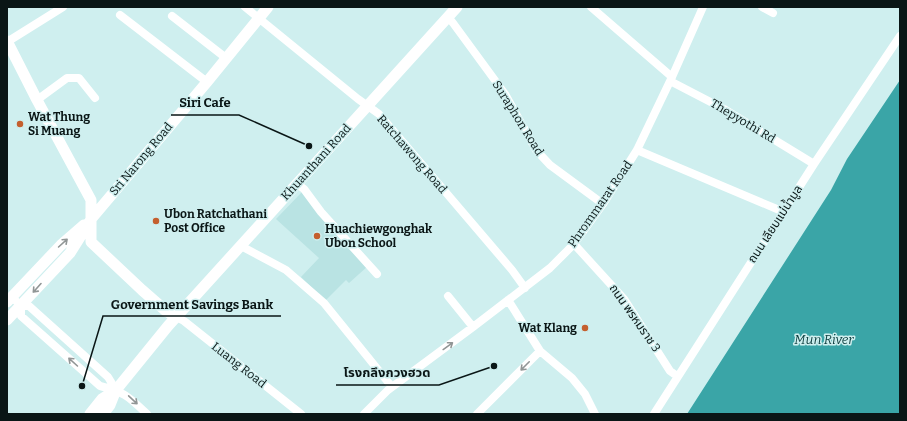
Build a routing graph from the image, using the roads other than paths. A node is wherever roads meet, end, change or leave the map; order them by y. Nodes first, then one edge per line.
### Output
1 (62, 7) edge
2 (245, 7) edge
3 (268, 7) edge
4 (457, 7) edge
5 (591, 7) edge
6 (703, 7) edge
7 (762, 7) edge
8 (773, 13) dead end
9 (120, 15) dead end
10 (172, 16) dead end
11 (448, 17) junction
12 (258, 18) junction
13 (900, 36) edge
14 (7, 42) edge
15 (226, 58) junction
16 (671, 79) junction
17 (206, 82) junction
18 (95, 98) dead end
19 (37, 100) junction
20 (368, 106) junction
21 (637, 150) junction
22 (814, 164) junction
23 (296, 183) junction
24 (603, 204) junction
25 (784, 212) junction
26 (92, 218) junction
27 (574, 244) junction
28 (241, 246) junction
29 (377, 274) dead end
30 (525, 288) junction
31 (448, 296) dead end
32 (9, 300) edge
33 (508, 300) junction
34 (20, 306) junction
35 (176, 317) junction
36 (7, 320) edge
37 (473, 328) junction
38 (540, 351) junction
39 (677, 376) junction
40 (392, 387) junction
41 (116, 390) junction
42 (90, 414) edge
43 (103, 414) edge
44 (147, 414) edge
45 (301, 414) edge
46 (364, 414) edge
47 (477, 414) edge
48 (595, 414) edge
49 (654, 414) edge

1 - 14 street
2 - 12 street, Ratchawong Road
3 - 12 street, Sri Narong Road
4 - 11 street, Khuanthani Road
5 - 16 street, Thepyothi Rd
6 - 16 street, Phrommarat Road
7 - 8 street
9 - 17 street
10 - 15 street
11 - 20 street, Khuanthani Road
11 - 24 street, Suraphon Road
12 - 15 street, Sri Narong Road
12 - 20 street, Ratchawong Road
13 - 22 street, ถนน เลียบแม่น้ำมูล
14 - 19 street
15 - 17 street, Sri Narong Road
16 - 21 street, Phrommarat Road
16 - 22 street, Thepyothi Rd
17 - 26 street, Sri Narong Road
18 - 19 street
19 - 26 street
20 - 23 street, Khuanthani Road
20 - 30 street, Ratchawong Road
21 - 24 street, Phrommarat Road
21 - 25 street
22 - 25 street, ถนน เลียบแม่น้ำมูล
23 - 28 street, Khuanthani Road
23 - 29 street
24 - 27 street, Phrommarat Road
25 - 39 street, ถนน เลียบแม่น้ำมูล
32 -> 26 street, Sri Narong Road
26 -> 34 street, Sri Narong Road
26 - 35 street
27 - 30 street, Phrommarat Road
27 - 39 street, ถนน พรหมราช 3
28 - 35 street, Khuanthani Road
28 - 40 street
30 - 33 street, Phrommarat Road
31 - 37 street
32 - 34 street
33 - 37 street, Phrommarat Road
33 - 38 street
34 - 36 street, Sri Narong Road
34 - 41 street
41 -> 34 street
35 - 41 street, Khuanthani Road
35 - 45 street, Luang Road
40 -> 37 street, Phrommarat Road
38 -> 47 street
38 - 48 street
39 - 49 street, ถนน เลียบแม่น้ำมูล
40 - 46 street, Phrommarat Road
41 - 42 street
41 - 43 street
41 -> 44 street

